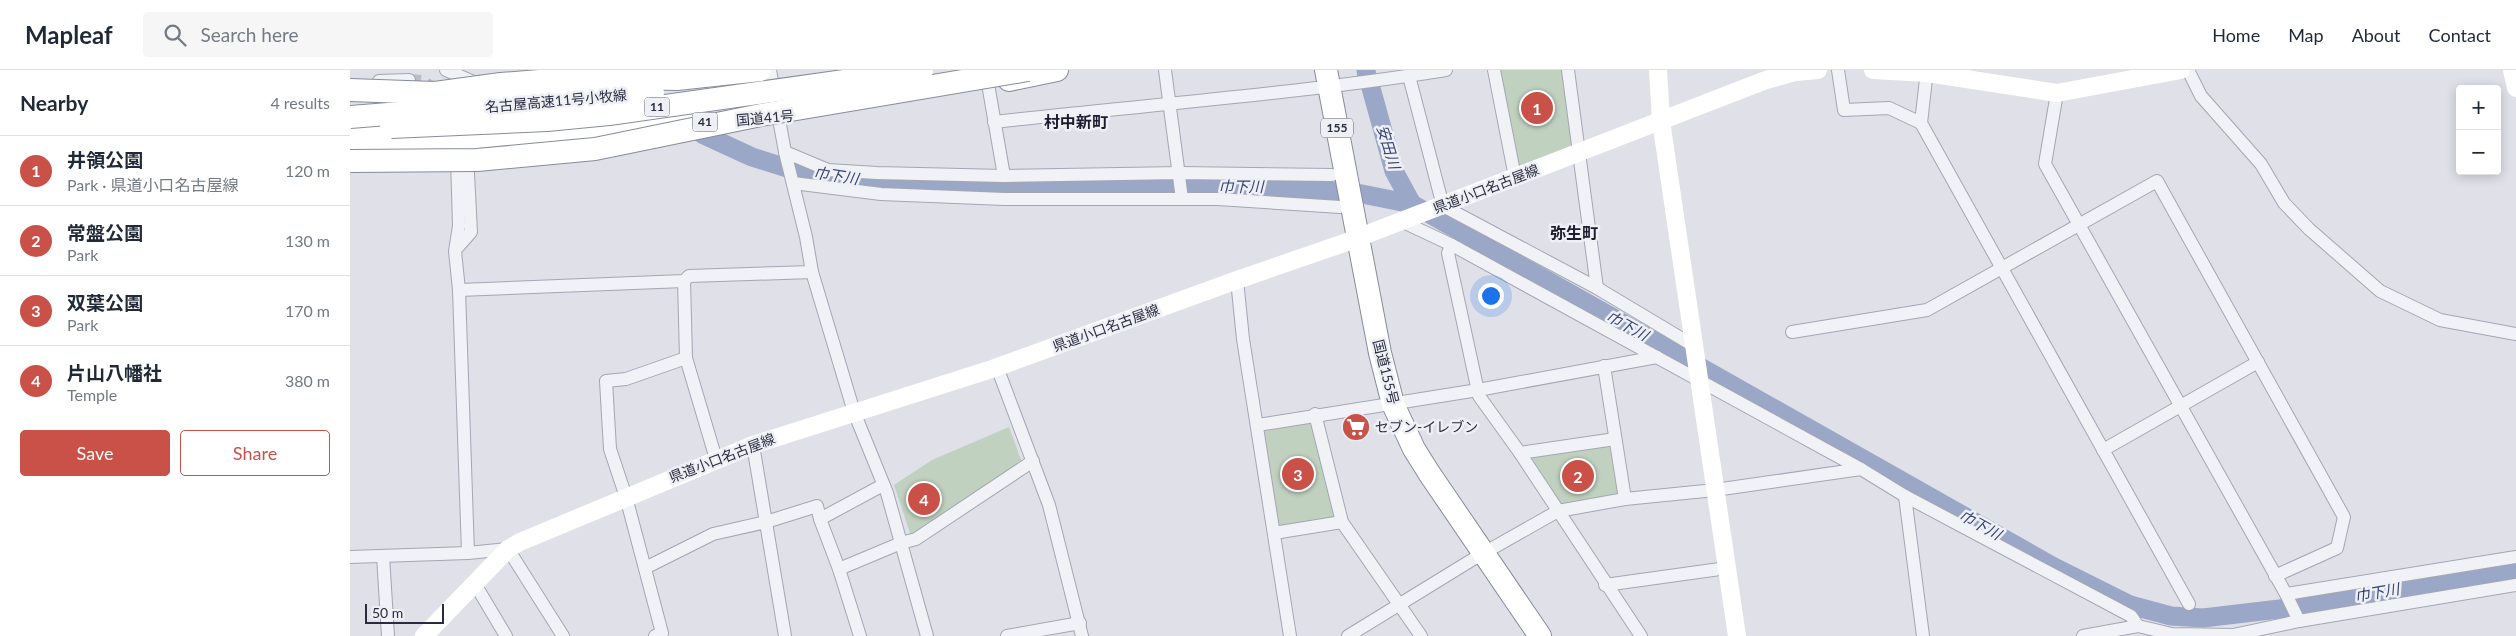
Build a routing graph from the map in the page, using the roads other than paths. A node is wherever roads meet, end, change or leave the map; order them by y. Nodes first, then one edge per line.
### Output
1 (446, 70) edge
2 (728, 70) edge
3 (760, 70) edge
4 (770, 70) edge
5 (852, 70) edge
6 (922, 70) edge
7 (1028, 70) edge
8 (1057, 70) edge
9 (1165, 70) edge
10 (1446, 70) edge
11 (1494, 70) edge
12 (1568, 70) edge
13 (1658, 70) edge
14 (1818, 70) edge
15 (1838, 70) edge
16 (1873, 70) edge
17 (2181, 70) edge
18 (2188, 70) edge
19 (2512, 70) edge
20 (1927, 71) edge
21 (672, 72) edge
22 (1409, 76) junction
23 (1321, 79) edge
24 (350, 80) edge
25 (409, 80) tunnel mouth
26 (988, 84) junction
27 (2516, 88) edge
28 (350, 90) edge
29 (499, 93) junction
30 (2057, 93) junction
31 (1171, 102) junction
32 (350, 106) edge
33 (350, 117) edge
34 (779, 118) junction
35 (1661, 121) junction
36 (994, 122) junction
37 (1921, 123) junction
38 (351, 145) edge
39 (462, 149) junction
40 (785, 152) junction
41 (1580, 153) junction
42 (1004, 176) junction
43 (1180, 176) junction
44 (1515, 177) junction
45 (792, 183) junction
46 (1341, 192) junction
47 (1182, 199) junction
48 (1443, 206) junction
49 (1401, 222) junction
50 (2079, 224) junction
51 (1353, 240) junction
52 (1452, 245) junction
53 (455, 251) junction
54 (2002, 269) junction
55 (812, 272) junction
56 (1236, 280) junction
57 (684, 281) junction
58 (1597, 288) junction
59 (459, 290) junction
60 (1792, 332) dead end
61 (2516, 334) edge
62 (1694, 346) junction
63 (1657, 357) junction
64 (686, 358) junction
65 (2258, 362) junction
66 (1604, 366) junction
67 (997, 367) junction
68 (1699, 380) junction
69 (1478, 390) junction
70 (1387, 404) junction
71 (2180, 405) junction
72 (854, 412) junction
73 (1315, 414) junction
74 (1258, 425) junction
75 (1616, 438) junction
76 (753, 445) junction
77 (2103, 450) junction
78 (1520, 453) junction
79 (716, 459) junction
80 (1032, 461) junction
81 (1861, 469) junction
82 (883, 485) junction
83 (1715, 490) junction
84 (1905, 496) junction
85 (626, 497) junction
86 (1625, 499) junction
87 (1558, 512) junction
88 (820, 519) junction
89 (766, 522) junction
90 (1342, 522) junction
91 (1274, 533) junction
92 (901, 543) junction
93 (508, 550) junction
94 (468, 553) junction
95 (383, 556) junction
96 (1479, 556) junction
97 (350, 557) edge
98 (2516, 557) edge
99 (645, 568) junction
100 (1726, 568) junction
101 (839, 569) junction
102 (2275, 576) junction
103 (475, 584) junction
104 (1605, 585) junction
105 (2516, 585) edge
106 (2287, 596) junction
107 (2189, 604) dead end
108 (1400, 605) junction
109 (2298, 619) junction
110 (2138, 626) junction
111 (1081, 630) edge
112 (2100, 635) edge
113 (388, 636) edge
114 (424, 636) edge
115 (506, 636) edge
116 (563, 636) edge
117 (655, 636) edge
118 (784, 636) edge
119 (860, 636) edge
120 (926, 636) edge
121 (1008, 636) edge
122 (1290, 636) edge
123 (1348, 636) edge
124 (1421, 636) edge
125 (1527, 636) edge
126 (1540, 636) edge
127 (1641, 636) edge
128 (1737, 636) edge
129 (1923, 636) edge
130 (2083, 636) edge

1 - 29 street
2 - 21 highway
3 - 28 highway, bridge
4 - 34 street
5 - 33 highway, 名古屋高速11号小牧線 / 11, bridge
6 - 38 highway, 11, bridge
7 - 38 highway, bridge
8 - 26 highway, 国道41号 / 41
9 - 31 street
10 - 22 street
11 - 44 street
12 - 41 street
13 - 35 main road
14 - 35 main road, 県道小口名古屋線
15 - 37 street
16 - 20 main road
17 - 30 main road
18 - 61 street
19 - 27 main road
20 - 30 main road
20 - 37 street
21 - 29 highway
22 - 23 street
22 - 48 street
23 - 31 street
23 - 46 highway, 国道155号 / 155
24 - 25 street
26 - 34 highway, 国道41号 / 41
26 - 36 street
29 - 32 highway
30 - 50 street
31 - 36 street
31 - 43 street
34 - 39 highway, 国道41号 / 41
34 - 40 street
35 - 41 main road, 県道小口名古屋線
35 - 62 main road
36 - 42 street
37 - 54 street
38 - 39 highway, 国道41号 / 41
39 - 53 street
39 - 53 street
40 - 42 street
40 - 45 street
41 - 44 main road, 県道小口名古屋線
41 - 58 street
42 - 43 street
43 - 46 street
43 - 47 street
44 - 48 main road, 県道小口名古屋線
45 - 47 street
45 - 55 street
46 - 47 street
46 - 51 highway, 国道155号 / 155
48 - 49 main road, 県道小口名古屋線
48 - 58 street
49 - 51 main road, 県道小口名古屋線
49 - 52 street
50 - 54 street
50 - 65 street
50 - 71 street
51 - 56 main road, 県道小口名古屋線
51 - 70 highway, 国道155号 / 155
52 - 63 street
52 - 69 street
53 - 59 street
54 - 60 street
54 - 77 street
55 - 57 street
55 - 72 street
56 - 67 main road, 県道小口名古屋線
56 - 74 street
57 - 59 street
57 - 64 street
58 - 62 street
59 - 94 street
62 - 68 main road
63 - 66 street
63 - 68 street
64 - 79 street
64 - 85 street
65 - 71 street
65 - 102 street
66 - 69 street
66 - 75 street
67 - 72 main road, 県道小口名古屋線
67 - 80 street
68 - 81 street
68 - 83 main road
69 - 70 street
69 - 78 street
70 - 73 street
70 - 96 highway, 国道155号 / 155
71 - 77 street
71 - 102 street
72 - 76 main road, 県道小口名古屋線
72 - 82 street
73 - 74 street
73 - 90 street
74 - 91 street
75 - 78 street
75 - 86 street
76 - 79 main road, 県道小口名古屋線
76 - 89 street
77 - 107 street
78 - 87 street
79 - 85 main road, 県道小口名古屋線
80 - 92 street
80 - 111 street
81 - 83 street
81 - 84 street
82 - 88 street
82 - 92 street
83 - 86 street
83 - 100 main road
84 - 110 street
84 - 129 street
85 - 93 main road, 県道小口名古屋線
85 - 99 street
86 - 87 street
87 - 96 street
87 - 104 street
88 - 89 street
88 - 101 street
89 - 99 street
89 - 118 street
90 - 91 street
90 - 108 street
91 - 122 street
92 - 101 street
92 - 120 street
93 - 94 street
93 - 103 main road, 県道小口名古屋線
93 - 116 street
94 - 95 street
95 - 97 street
95 - 113 street
96 - 108 street
96 - 125 highway, 国道155号 / 155
96 - 126 highway, 国道155号 / 155
98 - 106 street
99 - 117 street
100 - 104 street
100 - 128 main road
101 - 119 street
102 - 106 street
103 - 114 main road, 県道小口名古屋線
103 - 115 street
104 - 127 street
105 - 109 street
106 - 109 street
108 - 123 street
108 - 124 street
109 - 110 street
110 - 112 street
111 - 121 street
112 - 130 street

